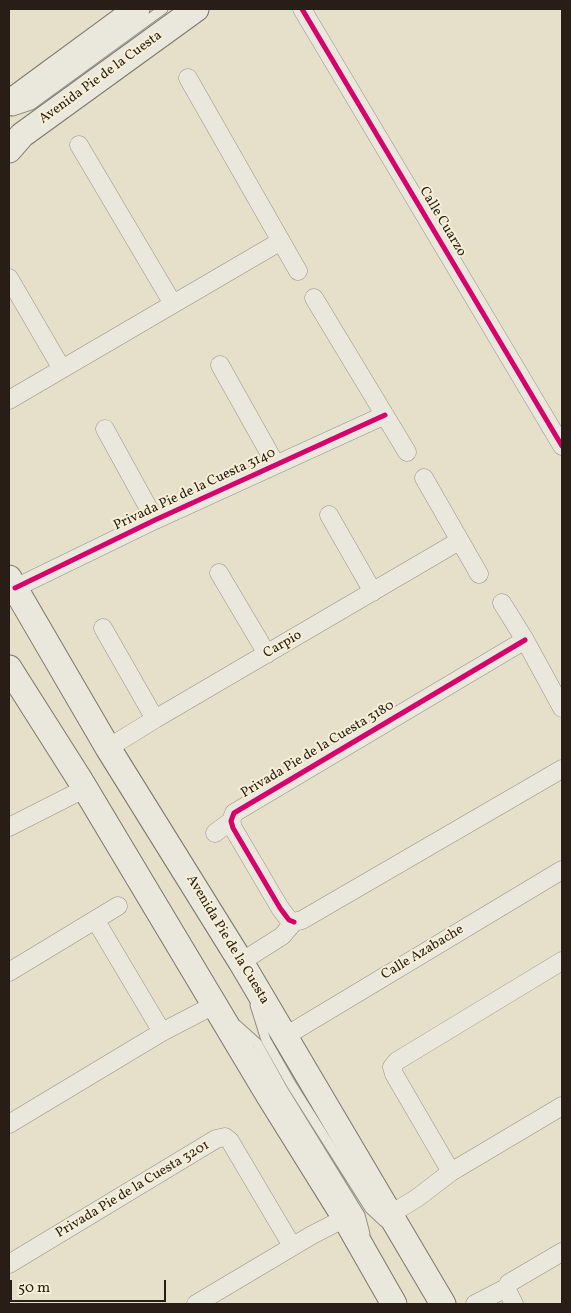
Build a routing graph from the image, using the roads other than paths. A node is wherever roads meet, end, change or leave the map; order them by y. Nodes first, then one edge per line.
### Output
1 (137, 9) edge
2 (196, 9) edge
3 (302, 9) edge
4 (166, 11) edge
5 (188, 78) dead end
6 (9, 103) edge
7 (9, 112) edge
8 (15, 143) edge
9 (79, 145) dead end
10 (281, 241) junction
11 (298, 270) dead end
12 (9, 278) edge
13 (314, 298) dead end
14 (173, 304) junction
15 (220, 365) dead end
16 (62, 369) junction
17 (9, 400) edge
18 (385, 415) junction
19 (105, 429) dead end
20 (562, 446) edge
21 (408, 452) dead end
22 (276, 465) junction
23 (424, 478) dead end
24 (329, 515) dead end
25 (155, 520) junction
26 (459, 542) junction
27 (219, 573) dead end
28 (479, 574) dead end
29 (12, 583) edge
30 (373, 592) junction
31 (502, 603) dead end
32 (103, 628) dead end
33 (525, 640) junction
34 (267, 654) junction
35 (12, 681) edge
36 (562, 708) edge
37 (155, 719) junction
38 (108, 748) junction
39 (562, 769) edge
40 (84, 789) junction
41 (232, 821) junction
42 (9, 827) edge
43 (215, 833) dead end
44 (562, 870) edge
45 (118, 906) dead end
46 (96, 921) junction
47 (294, 922) junction
48 (562, 961) edge
49 (241, 962) junction
50 (9, 972) edge
51 (214, 1005) junction
52 (162, 1032) junction
53 (284, 1037) junction
54 (562, 1106) edge
55 (9, 1124) edge
56 (451, 1172) junction
57 (390, 1215) junction
58 (345, 1218) junction
59 (405, 1241) junction
60 (292, 1246) junction
61 (562, 1252) edge
62 (9, 1264) edge
63 (374, 1268) junction
64 (506, 1288) junction
65 (196, 1304) edge
66 (394, 1304) edge
67 (443, 1304) edge
68 (475, 1304) edge
69 (514, 1304) edge

1 - 6 main road
2 - 8 main road, Avenida Pie de la Cuesta
3 - 20 street, Calle Cuarzo
4 - 7 lane
4 - 8 lane
5 - 10 street
9 - 14 street
10 - 11 street
10 - 14 street
12 - 16 street
13 - 18 street
14 - 16 street
15 - 22 street, Privada Pie de la Cuesta 3140
16 - 17 street
18 - 21 street
18 - 22 street, Privada Pie de la Cuesta 3140
19 - 25 street, Privada Pie de la Cuesta 3140
22 - 25 street, Privada Pie de la Cuesta 3140
23 - 26 street
24 - 30 street
25 - 29 street, Privada Pie de la Cuesta 3140
26 - 28 street
26 - 30 street, Carpio
27 - 34 street
29 - 38 main road, Avenida Pie de la Cuesta
30 - 34 street, Carpio
31 - 33 street
32 - 37 street
33 - 36 street
33 - 41 street, Privada Pie de la Cuesta 3180
34 - 37 street, Carpio
35 - 40 main road
37 - 38 street, Carpio
38 - 49 main road, Avenida Pie de la Cuesta
39 - 47 street
40 - 42 street
40 - 51 main road
41 - 43 street, Privada Pie de la Cuesta 3180
41 - 47 street
44 - 53 street, Calle Azabache
45 - 46 street
46 - 50 street
46 - 52 street
47 - 49 street
48 - 56 street
49 - 53 main road, Avenida Pie de la Cuesta
49 - 59 lane
51 - 52 street
51 - 58 main road
51 - 63 lane
52 - 55 street
53 - 57 main road, Avenida Pie de la Cuesta
54 - 56 street
56 - 57 street
57 - 59 main road, Avenida Pie de la Cuesta
58 - 60 street
58 - 63 main road
59 - 67 main road, Avenida Pie de la Cuesta
60 - 62 street, Privada Pie de la Cuesta 3201
60 - 65 street
61 - 64 street
63 - 66 main road
64 - 68 street
64 - 69 street

